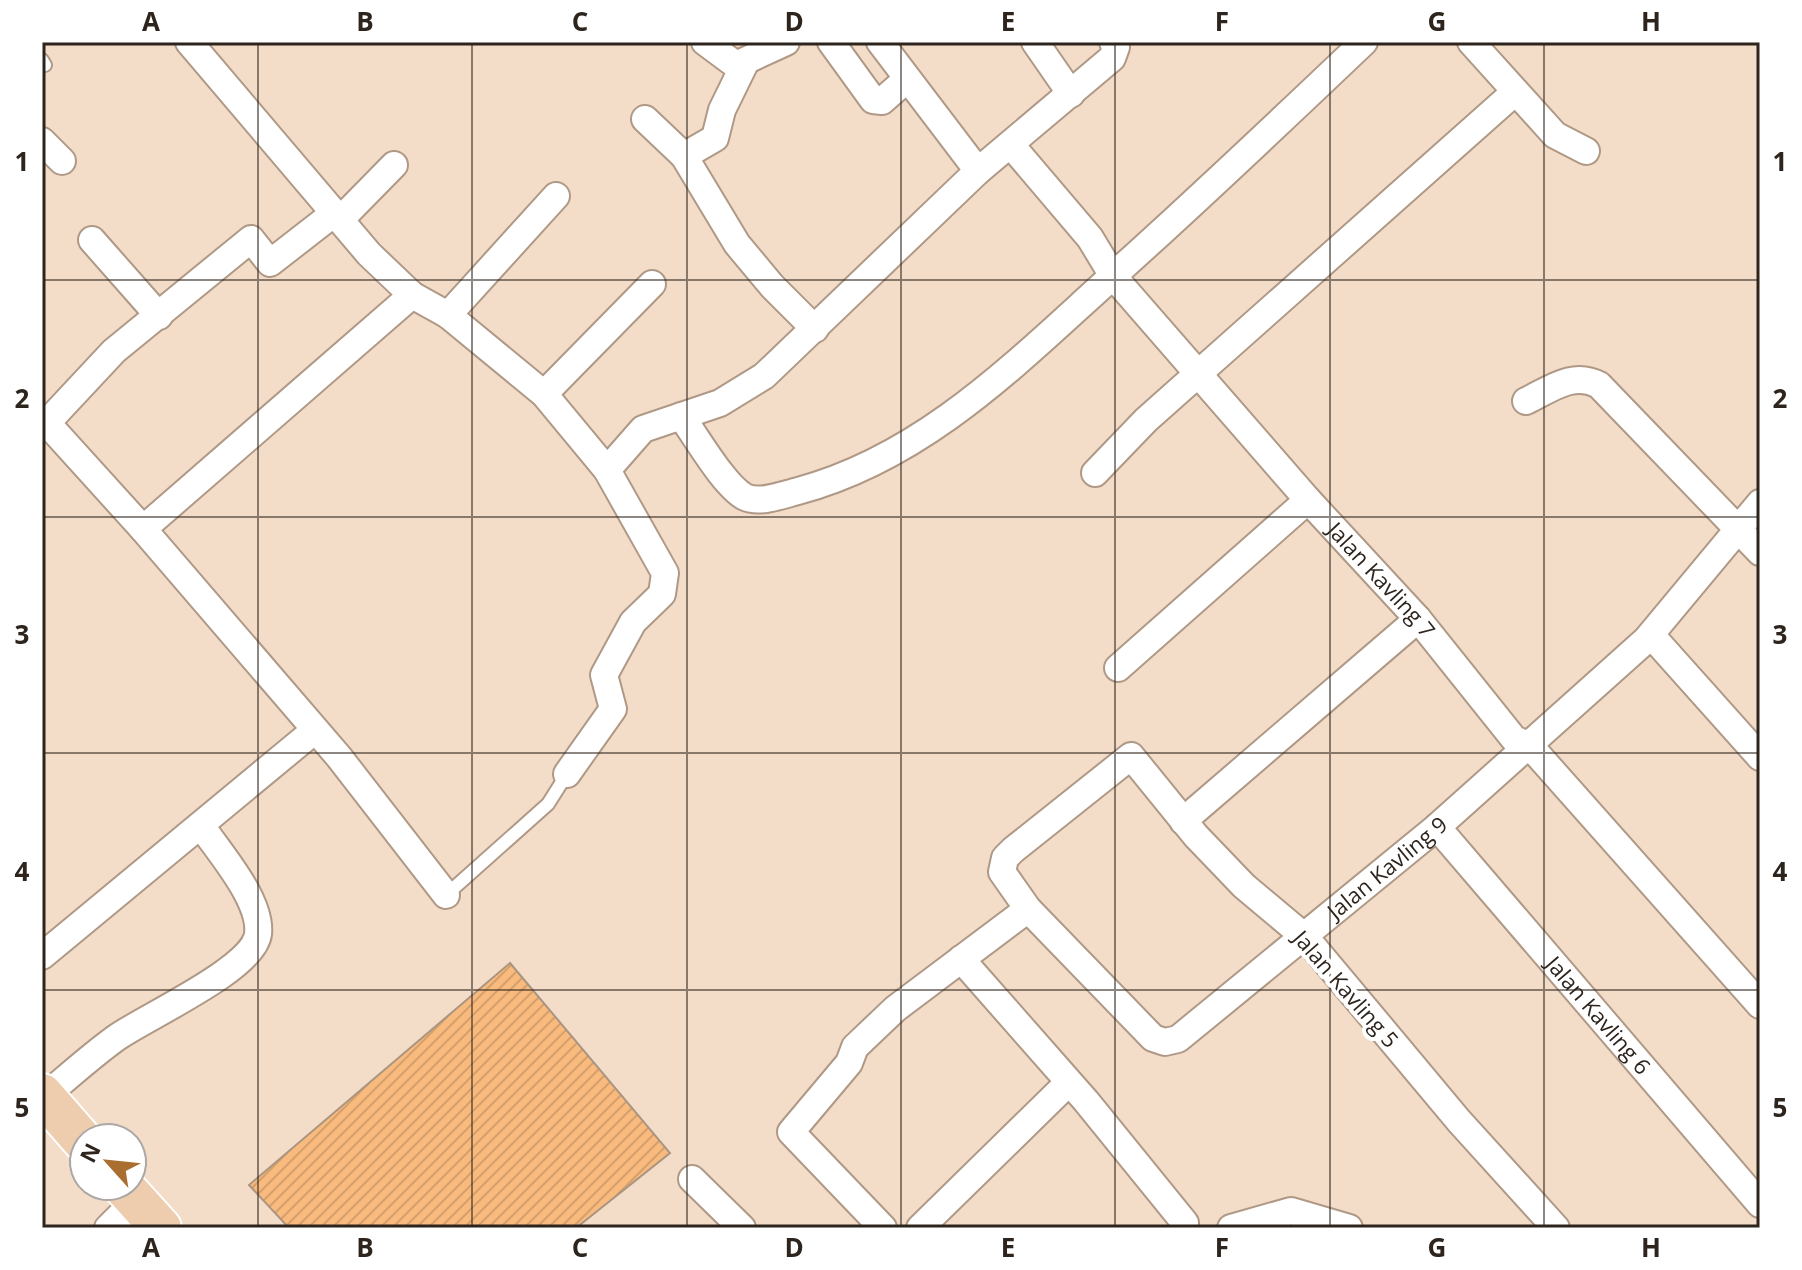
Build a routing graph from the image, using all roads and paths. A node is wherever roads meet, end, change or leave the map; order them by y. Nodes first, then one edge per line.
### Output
1 (705, 42) edge
2 (786, 42) edge
3 (831, 42) edge
4 (880, 42) edge
5 (1035, 42) edge
6 (1113, 42) edge
7 (1471, 42) edge
8 (201, 46) edge
9 (1350, 47) edge
10 (746, 61) junction
11 (907, 79) junction
12 (1515, 92) junction
13 (1071, 94) junction
14 (645, 119) dead end
15 (42, 141) edge
16 (1011, 145) junction
17 (1586, 151) dead end
18 (684, 156) junction
19 (62, 161) dead end
20 (394, 165) dead end
21 (978, 171) junction
22 (556, 196) dead end
23 (337, 216) junction
24 (92, 240) dead end
25 (1113, 276) junction
26 (652, 284) dead end
27 (412, 295) junction
28 (448, 315) junction
29 (159, 316) junction
30 (815, 329) junction
31 (1199, 373) junction
32 (544, 394) junction
33 (1526, 401) dead end
34 (681, 416) junction
35 (44, 425) edge
36 (607, 470) junction
37 (1095, 473) dead end
38 (1308, 500) junction
39 (1760, 503) edge
40 (143, 529) junction
41 (1740, 529) junction
42 (1760, 552) edge
43 (1418, 619) junction
44 (1651, 635) junction
45 (1118, 668) dead end
46 (315, 730) junction
47 (1530, 746) junction
48 (1760, 757) edge
49 (567, 774) joint
50 (1183, 821) junction
51 (202, 827) junction
52 (1437, 827) junction
53 (1002, 872) joint
54 (446, 895) joint
55 (1028, 909) junction
56 (1306, 938) junction
57 (42, 956) edge
58 (961, 959) junction
59 (1760, 1005) edge
60 (1068, 1083) junction
61 (43, 1096) edge
62 (68, 1124) edge
63 (692, 1179) dead end
64 (1760, 1204) edge
65 (140, 1205) edge
66 (1186, 1226) edge
67 (108, 1228) edge
68 (742, 1228) edge
69 (883, 1228) edge
70 (920, 1228) edge
71 (1231, 1228) edge
72 (1349, 1228) edge
73 (1556, 1228) edge

1 - 10 street
2 - 10 street
3 - 11 street
4 - 11 street
5 - 13 street
6 - 13 street
7 - 12 street
8 - 23 street
9 - 25 street
10 - 18 street
11 - 21 street
12 - 17 street
12 - 31 street
13 - 16 street
14 - 18 street
15 - 19 street
16 - 21 street
16 - 25 street, Jalan Kavling 7
18 - 30 street
20 - 23 street
21 - 30 street
22 - 28 street
23 - 27 street
23 - 29 street
24 - 29 street
25 - 31 street, Jalan Kavling 7
25 - 34 street
26 - 32 street
27 - 28 street
27 - 40 street
28 - 32 street
29 - 35 street
30 - 34 street
31 - 37 street
31 - 38 street, Jalan Kavling 7
32 - 36 street
33 - 41 street
34 - 36 street
35 - 40 street
36 - 49 street
38 - 43 street, Jalan Kavling 7
38 - 45 street
39 - 41 street, Jalan Kavling 9
40 - 46 street
41 - 42 street
41 - 44 street, Jalan Kavling 9
43 - 47 street, Jalan Kavling 7
43 - 50 street
44 - 47 street, Jalan Kavling 9
44 - 48 street
46 - 51 street
46 - 54 street
47 - 52 street, Jalan Kavling 9
47 - 59 street, Jalan Kavling 7
49 - 54 lane
50 - 53 street, Jalan Kavling 5
50 - 56 street, Jalan Kavling 5
51 - 57 street
51 - 61 street
52 - 56 street, Jalan Kavling 9
52 - 64 street, Jalan Kavling 6
53 - 55 street, Jalan Kavling 9
55 - 56 street, Jalan Kavling 9
55 - 58 street
56 - 73 street, Jalan Kavling 5
58 - 60 street
58 - 69 street
60 - 66 street
60 - 70 street
61 - 62 main road
63 - 68 street
65 - 67 street
71 - 72 street

